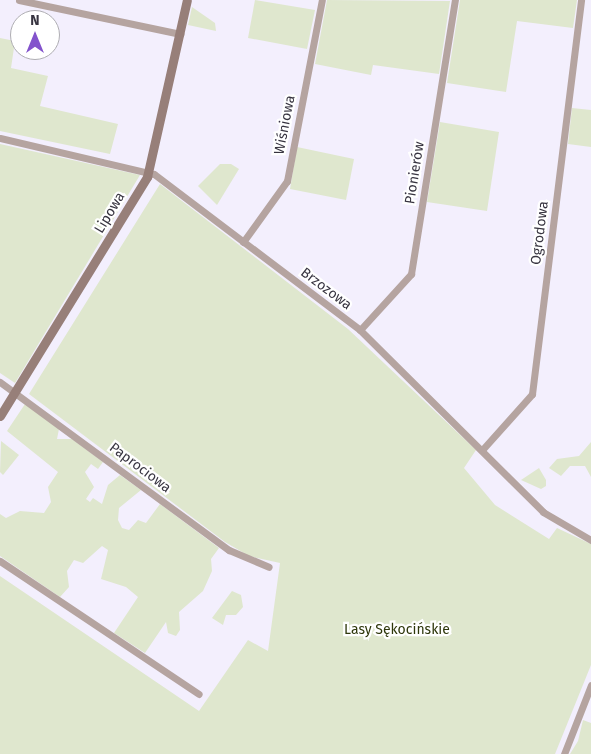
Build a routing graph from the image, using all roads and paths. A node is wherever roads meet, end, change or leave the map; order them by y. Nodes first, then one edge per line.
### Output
1 (18, 0) edge
2 (187, 0) edge
3 (322, 0) edge
4 (455, 0) edge
5 (581, 0) edge
6 (180, 34) junction
7 (0, 138) edge
8 (149, 171) junction
9 (243, 242) junction
10 (360, 330) junction
11 (0, 382) edge
12 (17, 392) junction
13 (0, 416) edge
14 (482, 450) junction
15 (591, 540) edge
16 (0, 561) edge
17 (269, 567) dead end
18 (591, 685) edge
19 (199, 694) dead end
20 (564, 754) edge

1 - 6 street
2 - 6 street, Lipowa
3 - 9 street, Wiśniowa
4 - 10 street, Pionierów
5 - 14 street, Ogrodowa
6 - 8 street, Lipowa
7 - 8 street, Brzozowa
8 - 9 street, Brzozowa
8 - 12 street, Lipowa
9 - 10 street, Brzozowa
10 - 14 street, Brzozowa
11 - 12 street, Paprociowa
12 - 13 street, Lipowa
12 - 17 street, Paprociowa
14 - 15 street, Brzozowa
16 - 19 street
18 - 20 street

